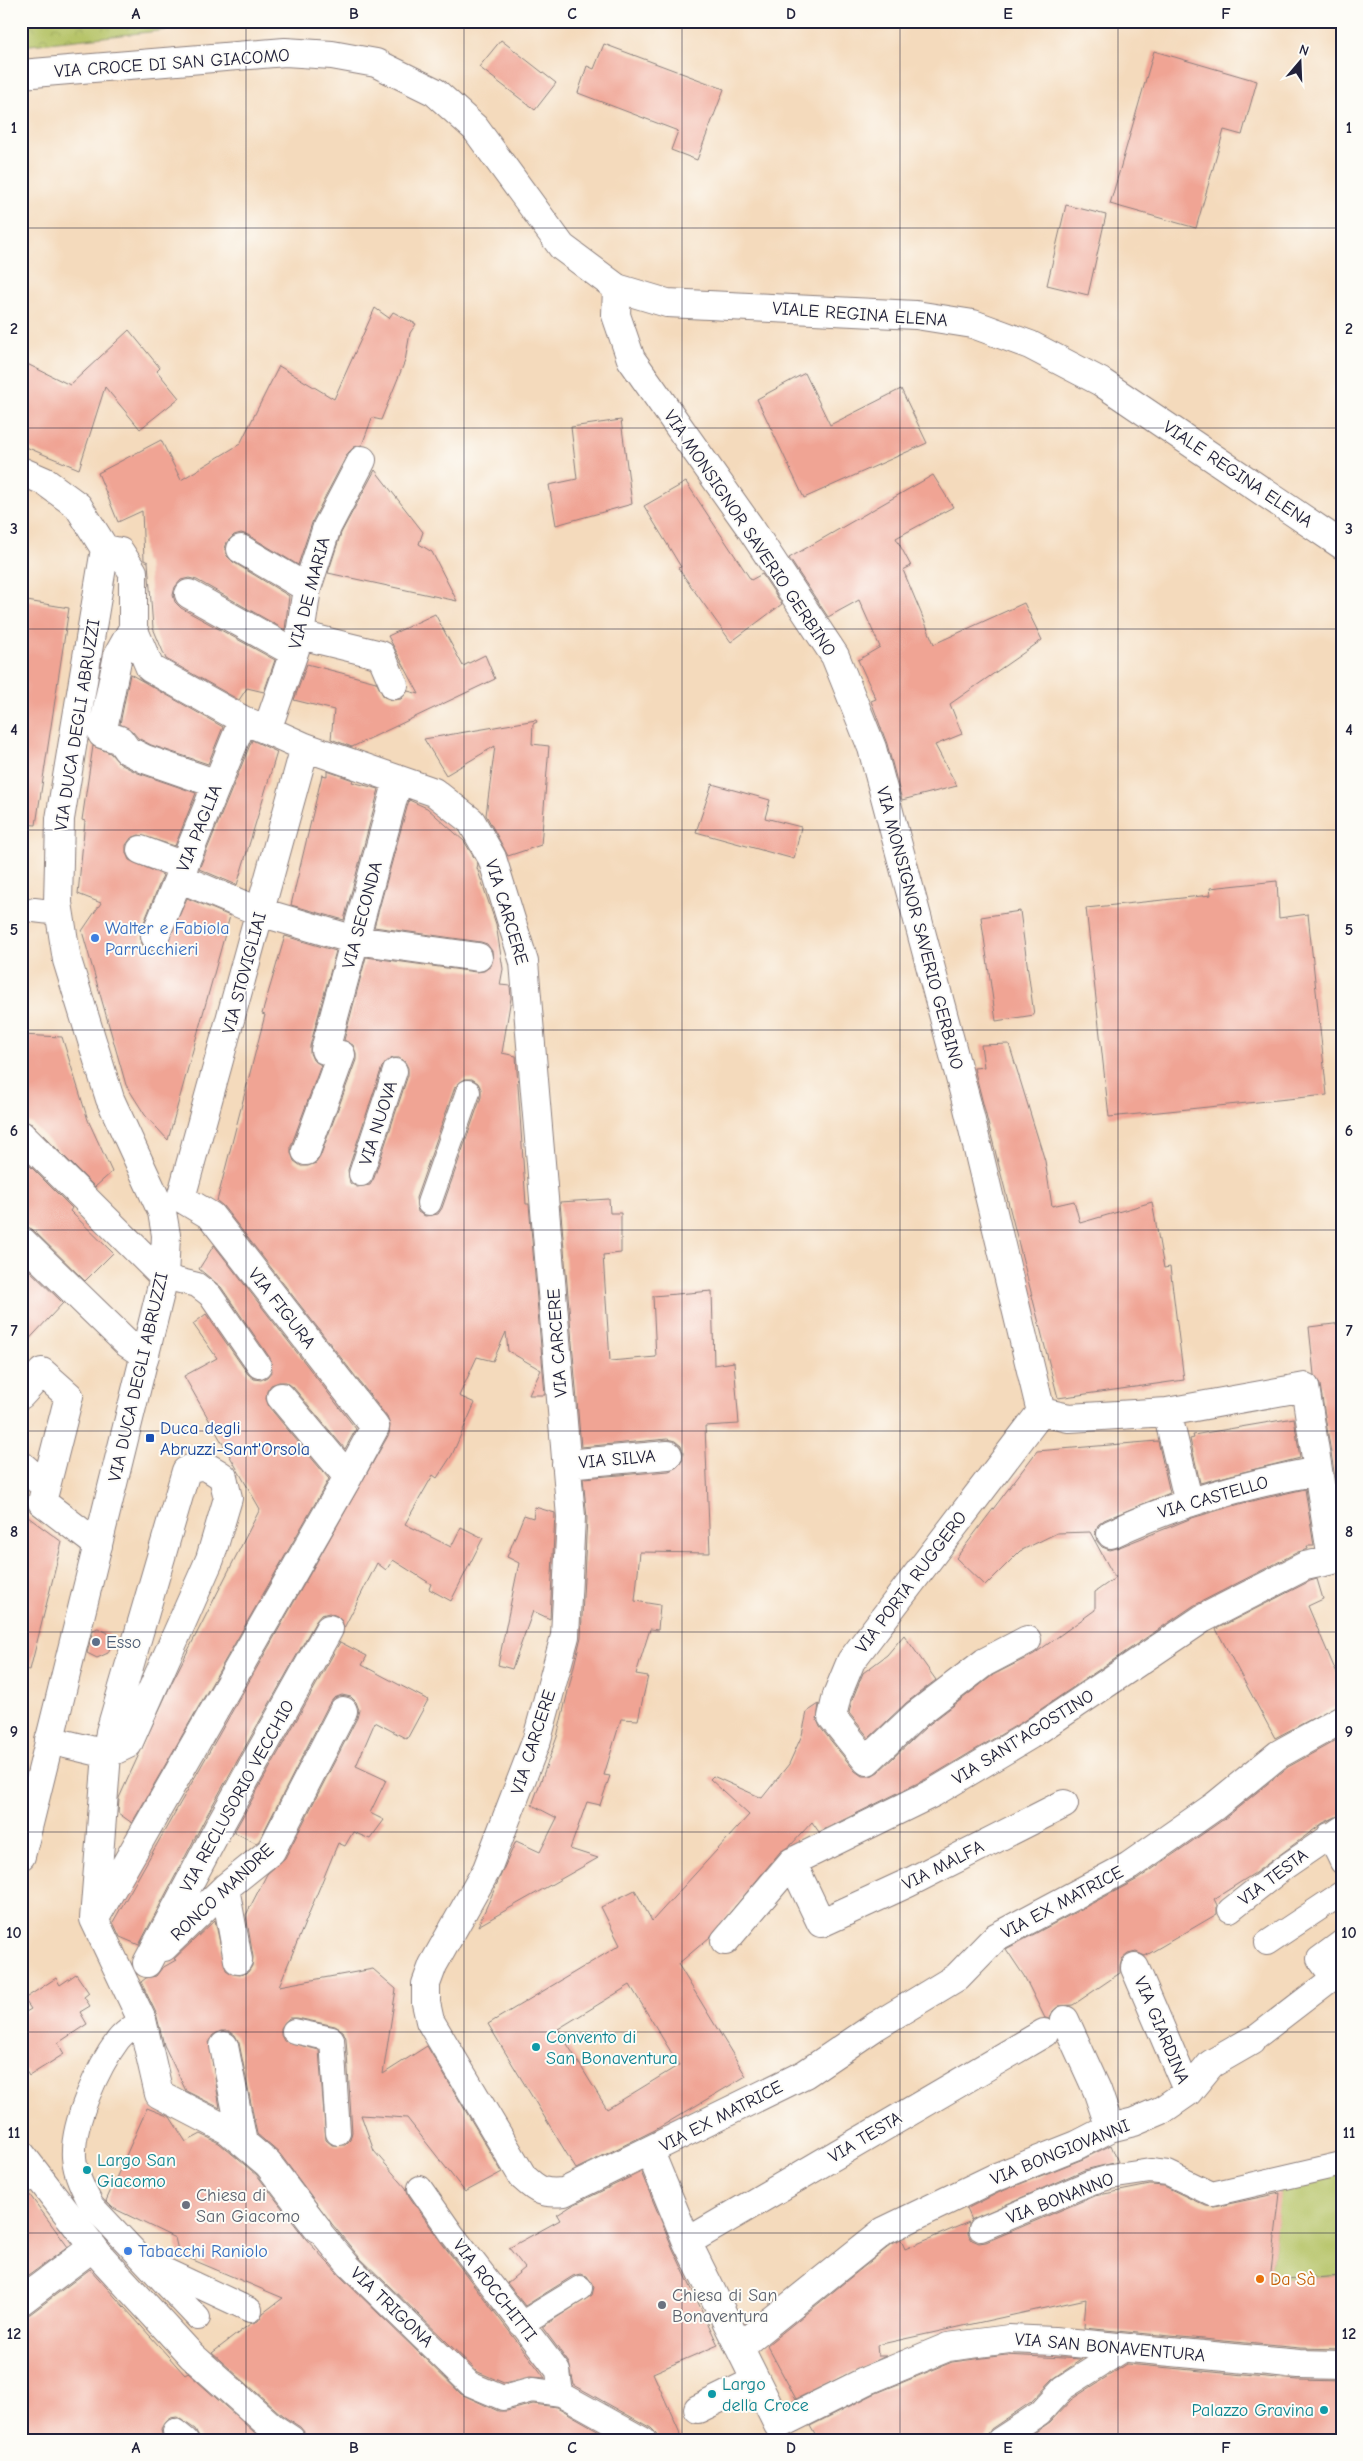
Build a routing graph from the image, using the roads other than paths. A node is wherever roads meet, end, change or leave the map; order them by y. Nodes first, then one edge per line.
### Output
1 (21, 74) edge
2 (617, 288) junction
3 (362, 460) dead end
4 (21, 471) edge
5 (1342, 545) edge
6 (105, 549) junction
7 (241, 549) dead end
8 (308, 588) junction
9 (189, 594) dead end
10 (133, 628) junction
11 (296, 644) junction
12 (394, 685) dead end
13 (255, 725) junction
14 (306, 747) junction
15 (398, 780) junction
16 (217, 784) junction
17 (141, 850) dead end
18 (181, 872) junction
19 (260, 912) junction
20 (155, 936) dead end
21 (355, 940) junction
22 (478, 957) dead end
23 (395, 1071) dead end
24 (468, 1092) dead end
25 (21, 1135) edge
26 (306, 1151) dead end
27 (361, 1174) dead end
28 (429, 1203) dead end
29 (172, 1205) junction
30 (21, 1240) edge
31 (164, 1277) junction
32 (145, 1355) junction
33 (259, 1366) dead end
34 (21, 1395) edge
35 (281, 1397) dead end
36 (1041, 1412) junction
37 (1167, 1412) junction
38 (668, 1455) dead end
39 (566, 1464) junction
40 (21, 1465) edge
41 (1318, 1471) junction
42 (348, 1478) junction
43 (45, 1486) junction
44 (1189, 1503) junction
45 (1111, 1534) dead end
46 (98, 1544) junction
47 (1337, 1559) edge
48 (329, 1629) dead end
49 (1027, 1640) dead end
50 (343, 1712) dead end
51 (1342, 1720) edge
52 (49, 1740) junction
53 (108, 1754) junction
54 (1064, 1804) dead end
55 (1335, 1832) edge
56 (21, 1856) edge
57 (792, 1862) junction
58 (1342, 1862) edge
59 (225, 1888) junction
60 (1342, 1893) edge
61 (1230, 1910) dead end
62 (94, 1919) junction
63 (725, 1941) dead end
64 (1342, 1942) edge
65 (1267, 1943) dead end
66 (238, 1960) dead end
67 (147, 1963) junction
68 (1135, 1968) dead end
69 (1337, 1974) edge
70 (123, 1978) junction
71 (142, 2020) junction
72 (294, 2031) dead end
73 (1252, 2041) joint
74 (224, 2046) dead end
75 (1188, 2092) junction
76 (1110, 2128) junction
77 (338, 2133) dead end
78 (243, 2143) junction
79 (650, 2152) junction
80 (1342, 2164) edge
81 (26, 2171) edge
82 (420, 2188) dead end
83 (317, 2228) joint
84 (981, 2229) dead end
85 (687, 2242) junction
86 (93, 2247) junction
87 (143, 2260) junction
88 (580, 2288) dead end
89 (21, 2300) edge
90 (250, 2310) dead end
91 (198, 2318) dead end
92 (521, 2324) junction
93 (739, 2347) junction
94 (1126, 2348) junction
95 (1342, 2365) edge
96 (755, 2381) junction
97 (561, 2394) junction
98 (698, 2409) dead end
99 (291, 2440) edge
100 (644, 2440) edge
101 (999, 2440) edge

1 - 2 street, VIA CROCE DI SAN GIACOMO
2 - 5 street, VIALE REGINA ELENA
2 - 36 street, VIA MONSIGNOR SAVERIO GERBINO
3 - 8 street, VIA DE MARIA
4 - 6 street
6 - 10 street, VIA CARCERE
6 - 29 street, VIA DUCA DEGLI ABRUZZI
7 - 8 street
8 - 11 street, VIA DE MARIA
9 - 11 street
10 - 13 street, VIA CARCERE
10 - 16 street
11 - 12 street
11 - 13 street, VIA DE MARIA
13 - 14 street, VIA CARCERE
13 - 16 street, VIA PAGLIA
14 - 15 street, VIA CARCERE
14 - 19 street, VIA STOVIGLIAI
15 - 21 street, VIA SECONDA
15 - 39 street, VIA CARCERE
16 - 18 street, VIA PAGLIA
17 - 18 street
18 - 19 street
18 - 20 street, VIA PAGLIA
19 - 21 street
19 - 29 street, VIA STOVIGLIAI
21 - 22 street
21 - 26 street, VIA SECONDA
23 - 27 street, VIA NUOVA
24 - 28 street
25 - 31 street
29 - 31 street, VIA DUCA DEGLI ABRUZZI
29 - 42 street, VIA FIGURA
30 - 32 street
31 - 32 street, VIA DUCA DEGLI ABRUZZI
31 - 33 street
32 - 46 street, VIA DUCA DEGLI ABRUZZI
34 - 43 street
35 - 42 street
36 - 37 street
36 - 49 street, VIA PORTA RUGGERO
37 - 41 street
37 - 44 street
38 - 39 street, VIA SILVA
39 - 79 street, VIA CARCERE
40 - 43 street
41 - 44 street, VIA CASTELLO
41 - 47 street
42 - 62 street
43 - 46 street
44 - 45 street, VIA CASTELLO
46 - 52 street, VIA DUCA DEGLI ABRUZZI
47 - 57 street, VIA SANT'AGOSTINO
48 - 67 street, VIA RECLUSORIO VECCHIO
50 - 59 street, RONCO MANDRE
51 - 79 street, VIA EX MATRICE
52 - 53 street
52 - 56 street, VIA DUCA DEGLI ABRUZZI
53 - 53 street
53 - 62 street
54 - 57 street, VIA MALFA
55 - 58 street
55 - 61 street, VIA TESTA
57 - 63 street, VIA SANT'AGOSTINO
59 - 66 street
59 - 67 street, RONCO MANDRE
60 - 65 street
62 - 70 street, VIA TRIGONA
64 - 69 street, VIA BONGIOVANNI
67 - 70 street, RONCO MANDRE
68 - 75 street, VIA GIARDINA
69 - 73 street, VIA BONGIOVANNI
70 - 71 street, VIA TRIGONA
71 - 78 street, VIA TRIGONA
71 - 87 street
72 - 77 street
73 - 75 street, VIA BONGIOVANNI
74 - 78 street
75 - 76 street, VIA BONGIOVANNI
76 - 85 street, VIA TESTA
76 - 93 street, VIA BONGIOVANNI
78 - 83 street, VIA TRIGONA
79 - 85 street, VIA SAN BONAVENTURA
80 - 84 street, VIA BONANNO
81 - 86 street
82 - 92 street, VIA ROCCHITTI
83 - 97 street, VIA TRIGONA
85 - 93 street, VIA SAN BONAVENTURA
86 - 89 street
86 - 99 street
87 - 90 street
87 - 91 street
88 - 92 street
92 - 97 street, VIA ROCCHITTI
93 - 96 street, VIA SAN BONAVENTURA
94 - 95 street, VIA SAN BONAVENTURA
94 - 96 street, VIA SAN BONAVENTURA
94 - 101 street
96 - 98 street
97 - 100 street, VIA TRIGONA

